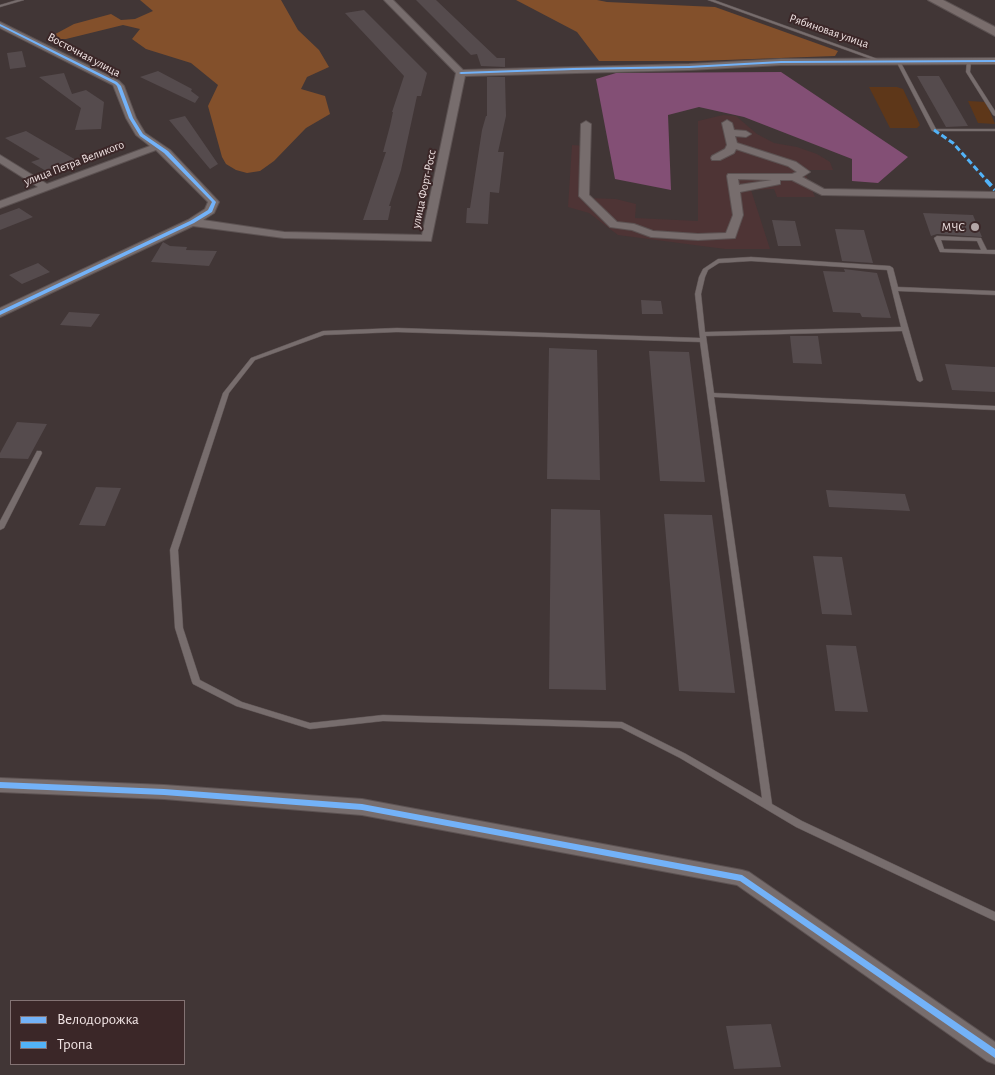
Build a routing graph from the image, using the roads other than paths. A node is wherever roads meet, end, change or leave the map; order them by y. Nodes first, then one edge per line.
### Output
1 (22, 0) edge
2 (388, 0) edge
3 (710, 0) edge
4 (934, 0) edge
5 (0, 6) edge
6 (0, 24) edge
7 (992, 29) edge
8 (969, 61) junction
9 (995, 61) edge
10 (884, 62) junction
11 (898, 62) junction
12 (461, 74) junction
13 (995, 114) edge
14 (586, 124) dead end
15 (995, 130) edge
16 (744, 131) dead end
17 (732, 145) junction
18 (158, 146) junction
19 (0, 158) edge
20 (716, 158) dead end
21 (794, 177) junction
22 (46, 188) junction
23 (995, 195) edge
24 (0, 205) edge
25 (192, 222) junction
26 (984, 252) junction
27 (995, 252) edge
28 (895, 289) junction
29 (995, 293) edge
30 (0, 313) edge
31 (905, 329) junction
32 (703, 337) junction
33 (920, 380) dead end
34 (710, 395) junction
35 (995, 408) edge
36 (39, 453) dead end
37 (0, 528) edge
38 (0, 785) edge
39 (768, 806) junction
40 (995, 916) edge
41 (995, 1054) edge

1 - 5 lane
2 - 12 street
3 - 10 lane, Рябиновая улица
4 - 7 main road
6 - 18 street, Восточная улица
8 - 9 street
8 - 11 street
8 - 13 lane
10 - 11 street
10 - 12 street
11 - 15 lane
12 - 25 street, улица Форт-Росс
14 - 21 street
16 - 17 street
17 - 20 street
17 - 21 street
18 - 22 street, улица Петра Великого
18 - 25 street, Восточная улица
19 - 22 street
21 - 23 street
22 - 24 street, улица Петра Великого
25 - 30 street
26 - 26 lane
26 - 27 lane
28 - 29 lane
28 - 31 lane
28 - 32 lane
31 - 32 lane
31 - 33 lane
32 - 34 lane
32 - 39 lane
34 - 35 lane
34 - 39 lane
36 - 37 lane
38 - 41 street
39 - 40 lane

